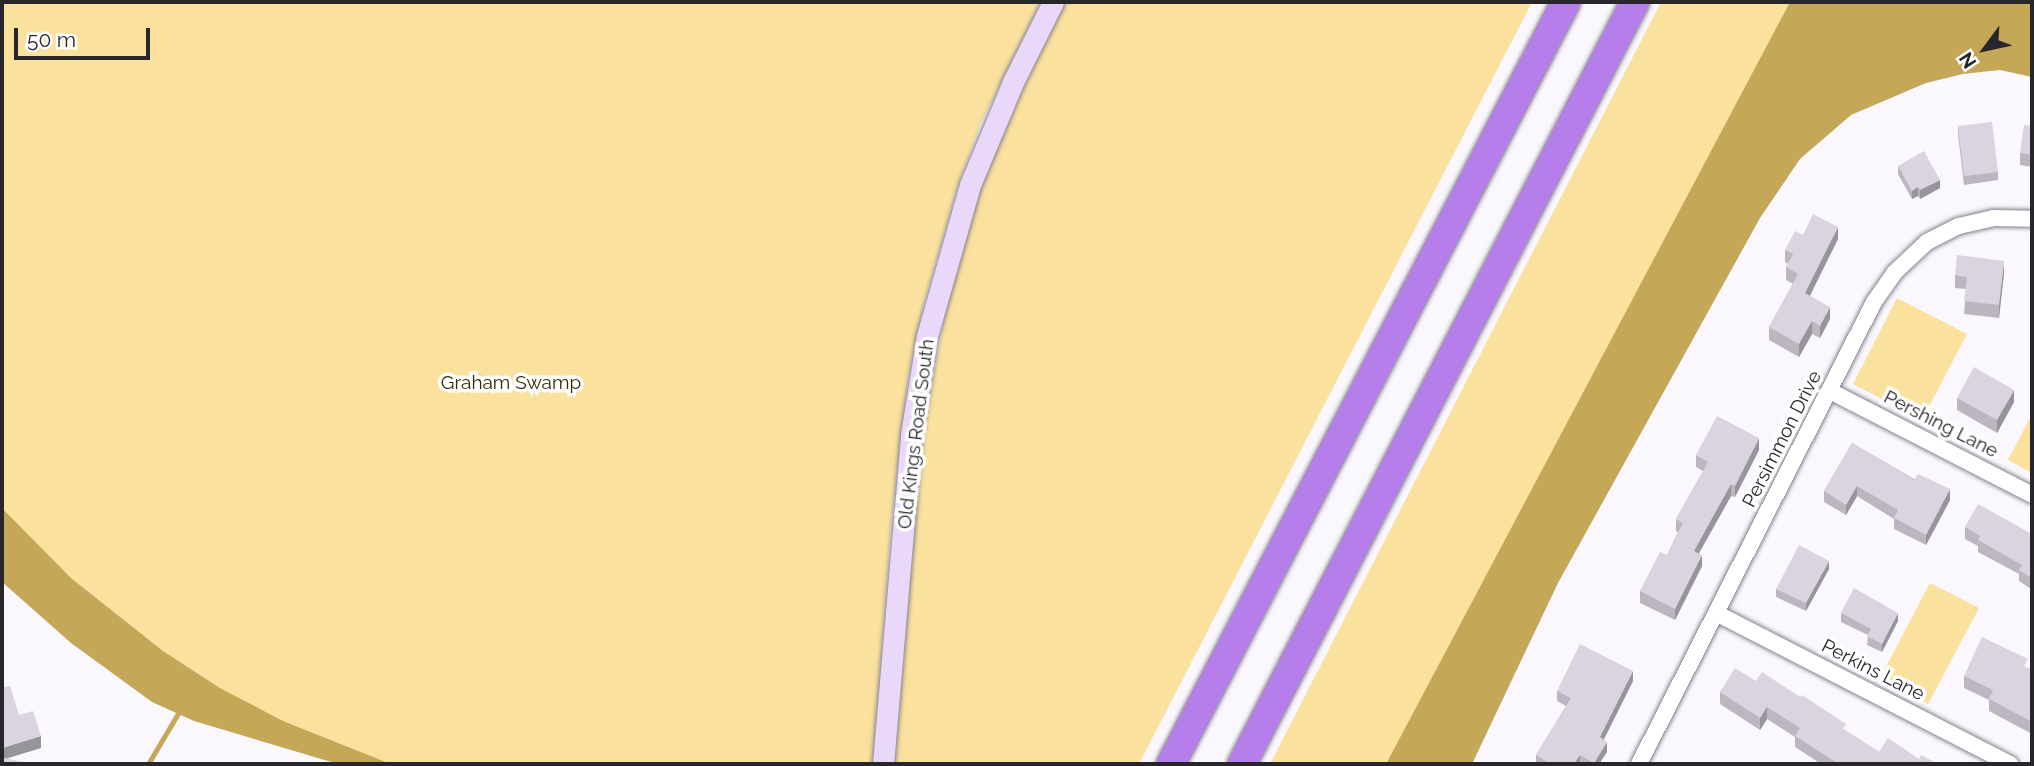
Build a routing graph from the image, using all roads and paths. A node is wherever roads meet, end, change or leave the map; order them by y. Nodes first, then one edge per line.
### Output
1 (1053, 2) edge
2 (1566, 2) edge
3 (1634, 2) edge
4 (2032, 219) edge
5 (1830, 391) junction
6 (2032, 495) edge
7 (1716, 613) junction
8 (883, 764) edge
9 (1171, 764) edge
10 (1242, 764) edge
11 (1639, 764) edge
12 (2010, 764) edge

1 - 8 street, Old Kings Road South
2 - 9 highway
3 - 10 highway
4 - 5 street, Persimmon Drive
5 - 6 street, Pershing Lane
5 - 7 street, Persimmon Drive
7 - 11 street, Persimmon Drive
7 - 12 street, Perkins Lane

